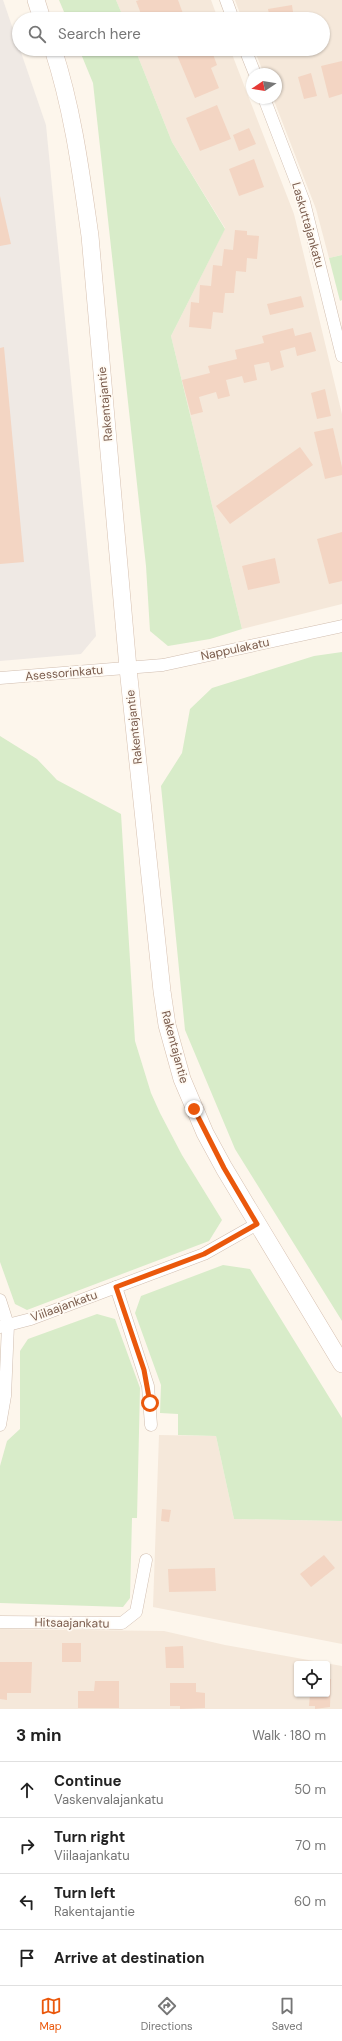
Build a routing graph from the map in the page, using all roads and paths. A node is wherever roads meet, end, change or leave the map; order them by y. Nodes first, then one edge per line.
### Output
1 (36, 0) edge
2 (226, 0) edge
3 (40, 12) edge
4 (230, 12) edge
5 (55, 56) edge
6 (248, 56) edge
7 (252, 68) edge
8 (266, 104) edge
9 (342, 356) edge
10 (342, 626) edge
11 (128, 668) junction
12 (0, 678) edge
13 (257, 1224) junction
14 (116, 1287) junction
15 (0, 1300) edge
16 (4, 1326) edge
17 (342, 1364) edge
18 (0, 1425) edge
19 (151, 1425) dead end
20 (146, 1560) dead end
21 (0, 1622) edge

1 - 3 street
2 - 4 street
5 - 11 street, Rakentajantie
6 - 7 street
8 - 9 street, Laskuttajankatu
10 - 11 street, Nappulakatu
11 - 12 street, Asessorinkatu
11 - 13 street, Rakentajantie
13 - 14 street, Viilaajankatu
13 - 17 street, Rakentajantie
14 - 16 street, Viilaajankatu
14 - 19 street
15 - 16 street
16 - 18 street
20 - 21 street, Hitsaajankatu

